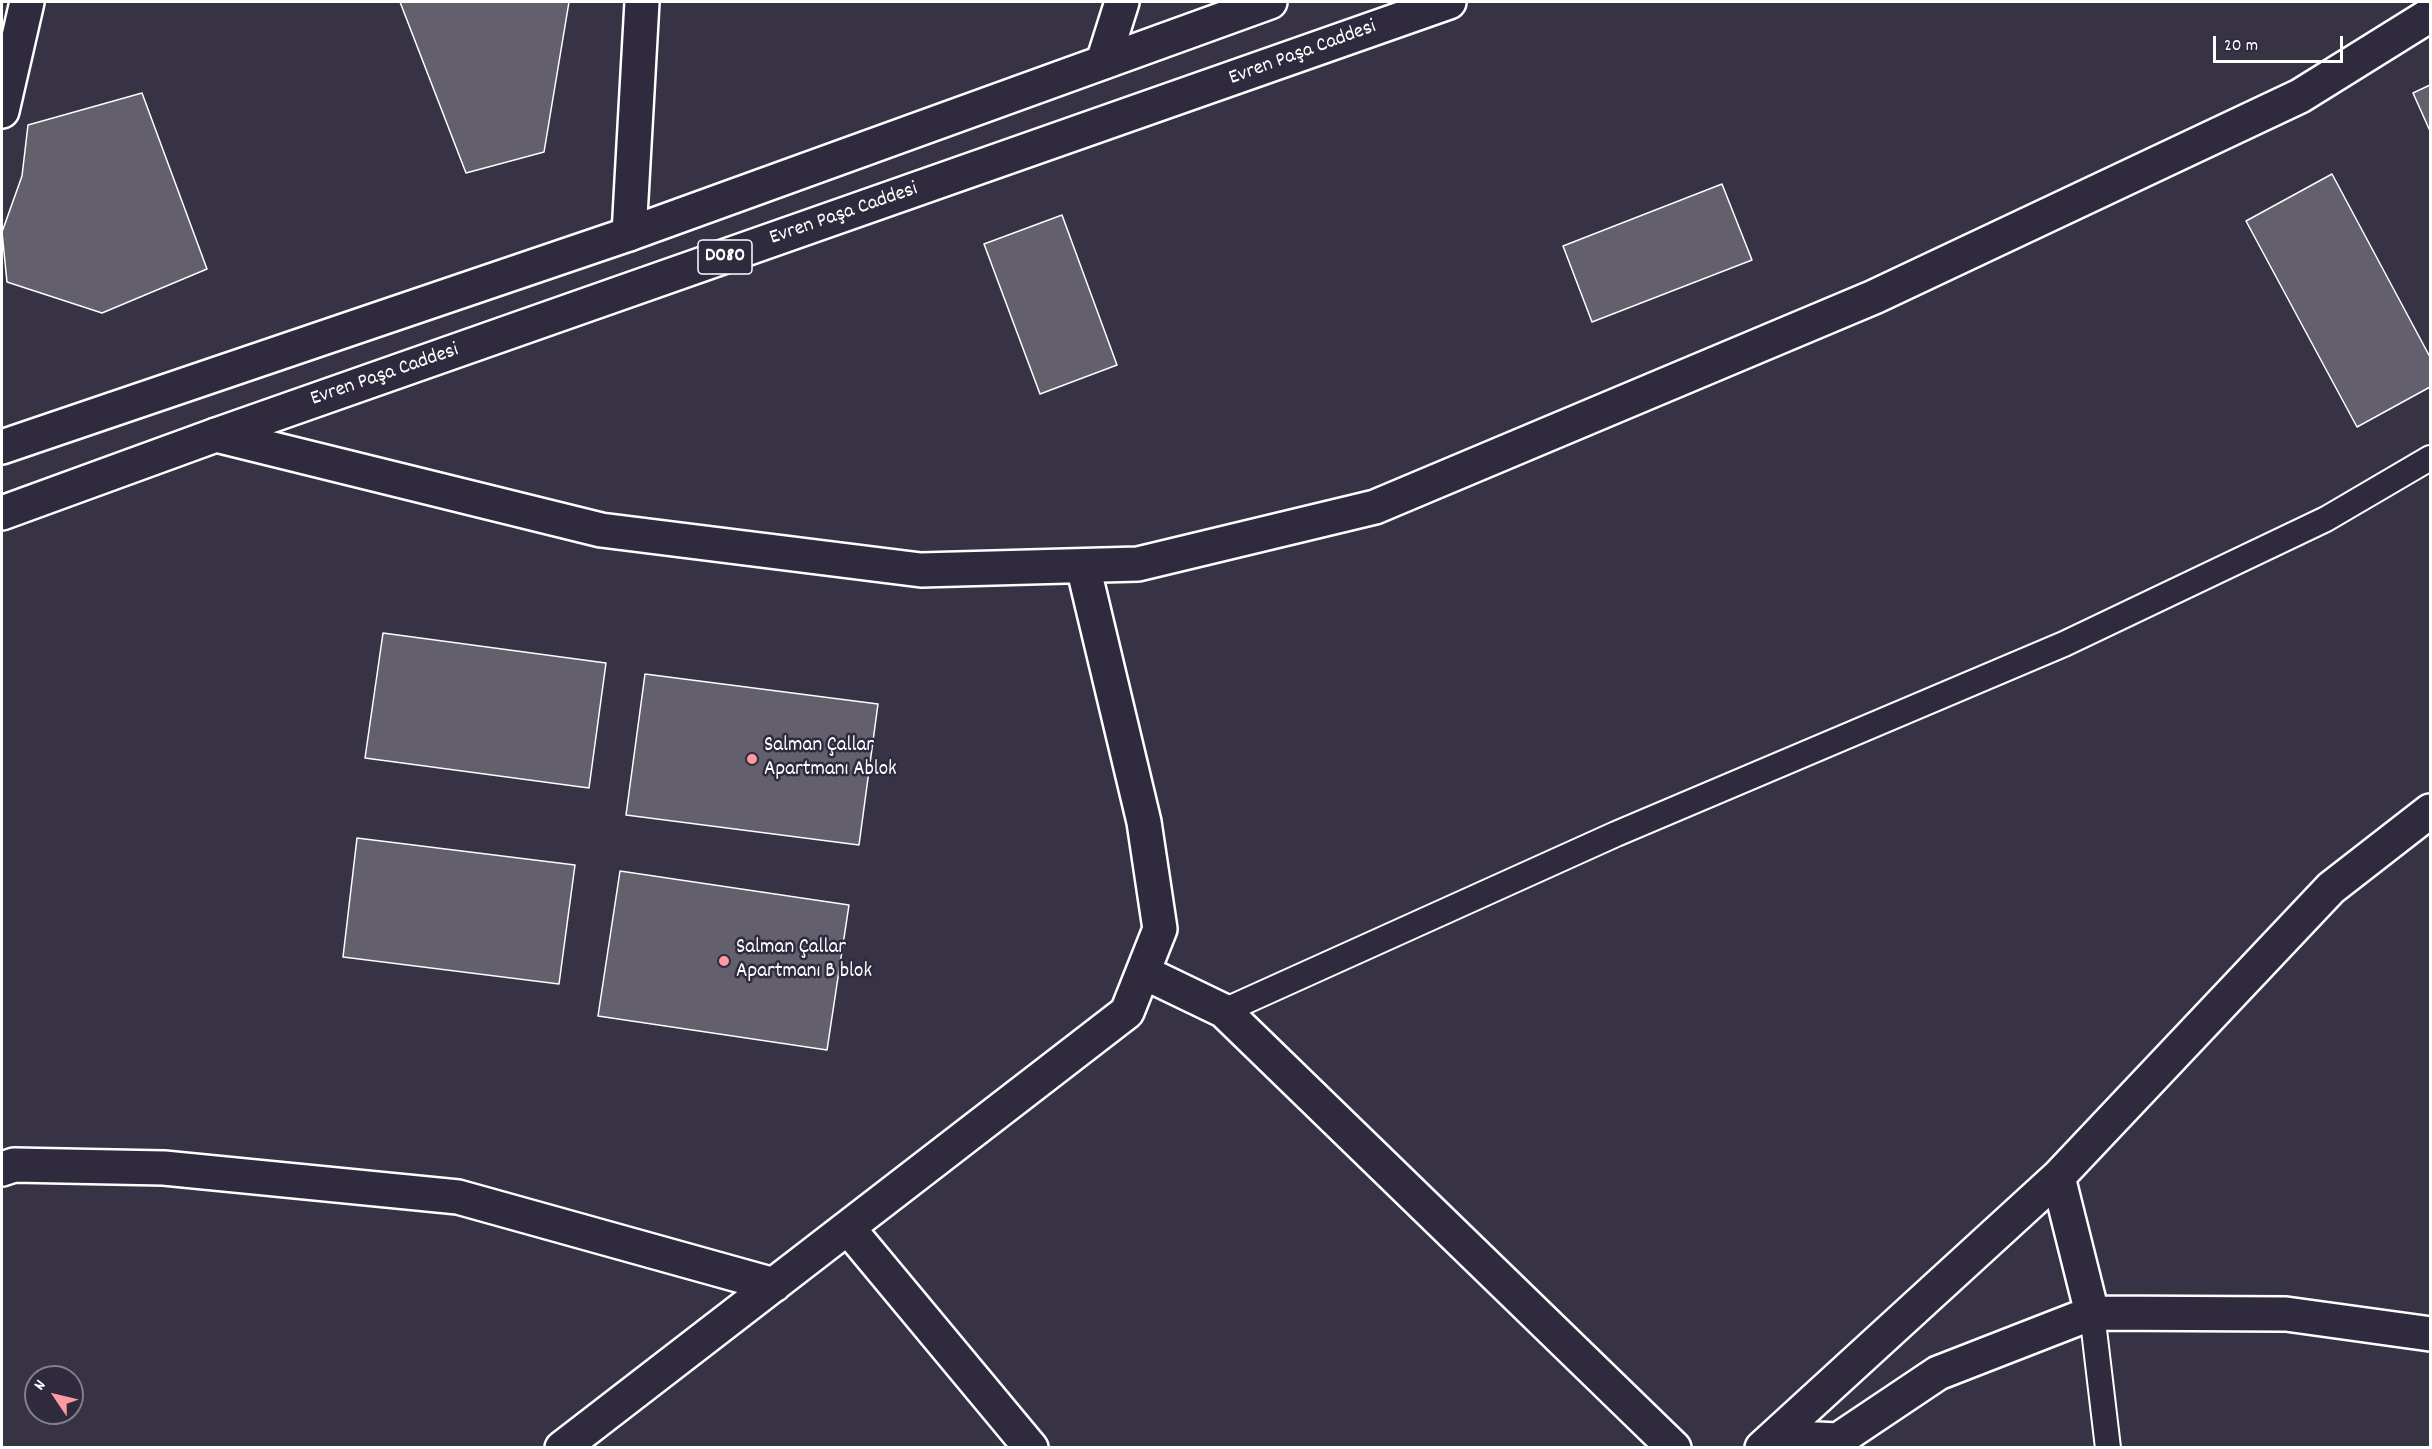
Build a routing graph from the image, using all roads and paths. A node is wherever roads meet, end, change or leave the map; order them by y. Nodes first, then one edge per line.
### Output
1 (27, 2) edge
2 (642, 2) edge
3 (1122, 2) edge
4 (1270, 2) edge
5 (1449, 2) edge
6 (2430, 15) edge
7 (1103, 62) junction
8 (2, 111) edge
9 (629, 234) junction
10 (216, 435) junction
11 (2, 447) edge
12 (2430, 458) edge
13 (2, 513) edge
14 (1083, 566) junction
15 (2430, 811) edge
16 (1143, 972) junction
17 (1224, 1011) junction
18 (2, 1169) edge
19 (2058, 1177) junction
20 (848, 1228) junction
21 (774, 1285) junction
22 (2092, 1313) junction
23 (2430, 1338) edge
24 (1768, 1442) edge
25 (571, 1444) edge
26 (1031, 1448) edge
27 (1674, 1448) edge
28 (2108, 1448) edge

1 - 8 main road
2 - 9 main road
3 - 7 main road
4 - 7 main road, D080
5 - 10 main road, Evren Paşa Caddesi / D080
6 - 14 main road
7 - 9 main road, D080
9 - 11 main road, D080
10 - 13 main road, Evren Paşa Caddesi / D080
10 - 14 main road
12 - 17 lane
14 - 16 main road
15 - 19 main road
16 - 17 main road
16 - 20 main road
17 - 27 main road
18 - 21 main road
19 - 22 main road
19 - 24 main road
20 - 21 main road
20 - 26 main road
21 - 25 main road
22 - 23 main road
22 - 24 main road
22 - 28 lane

